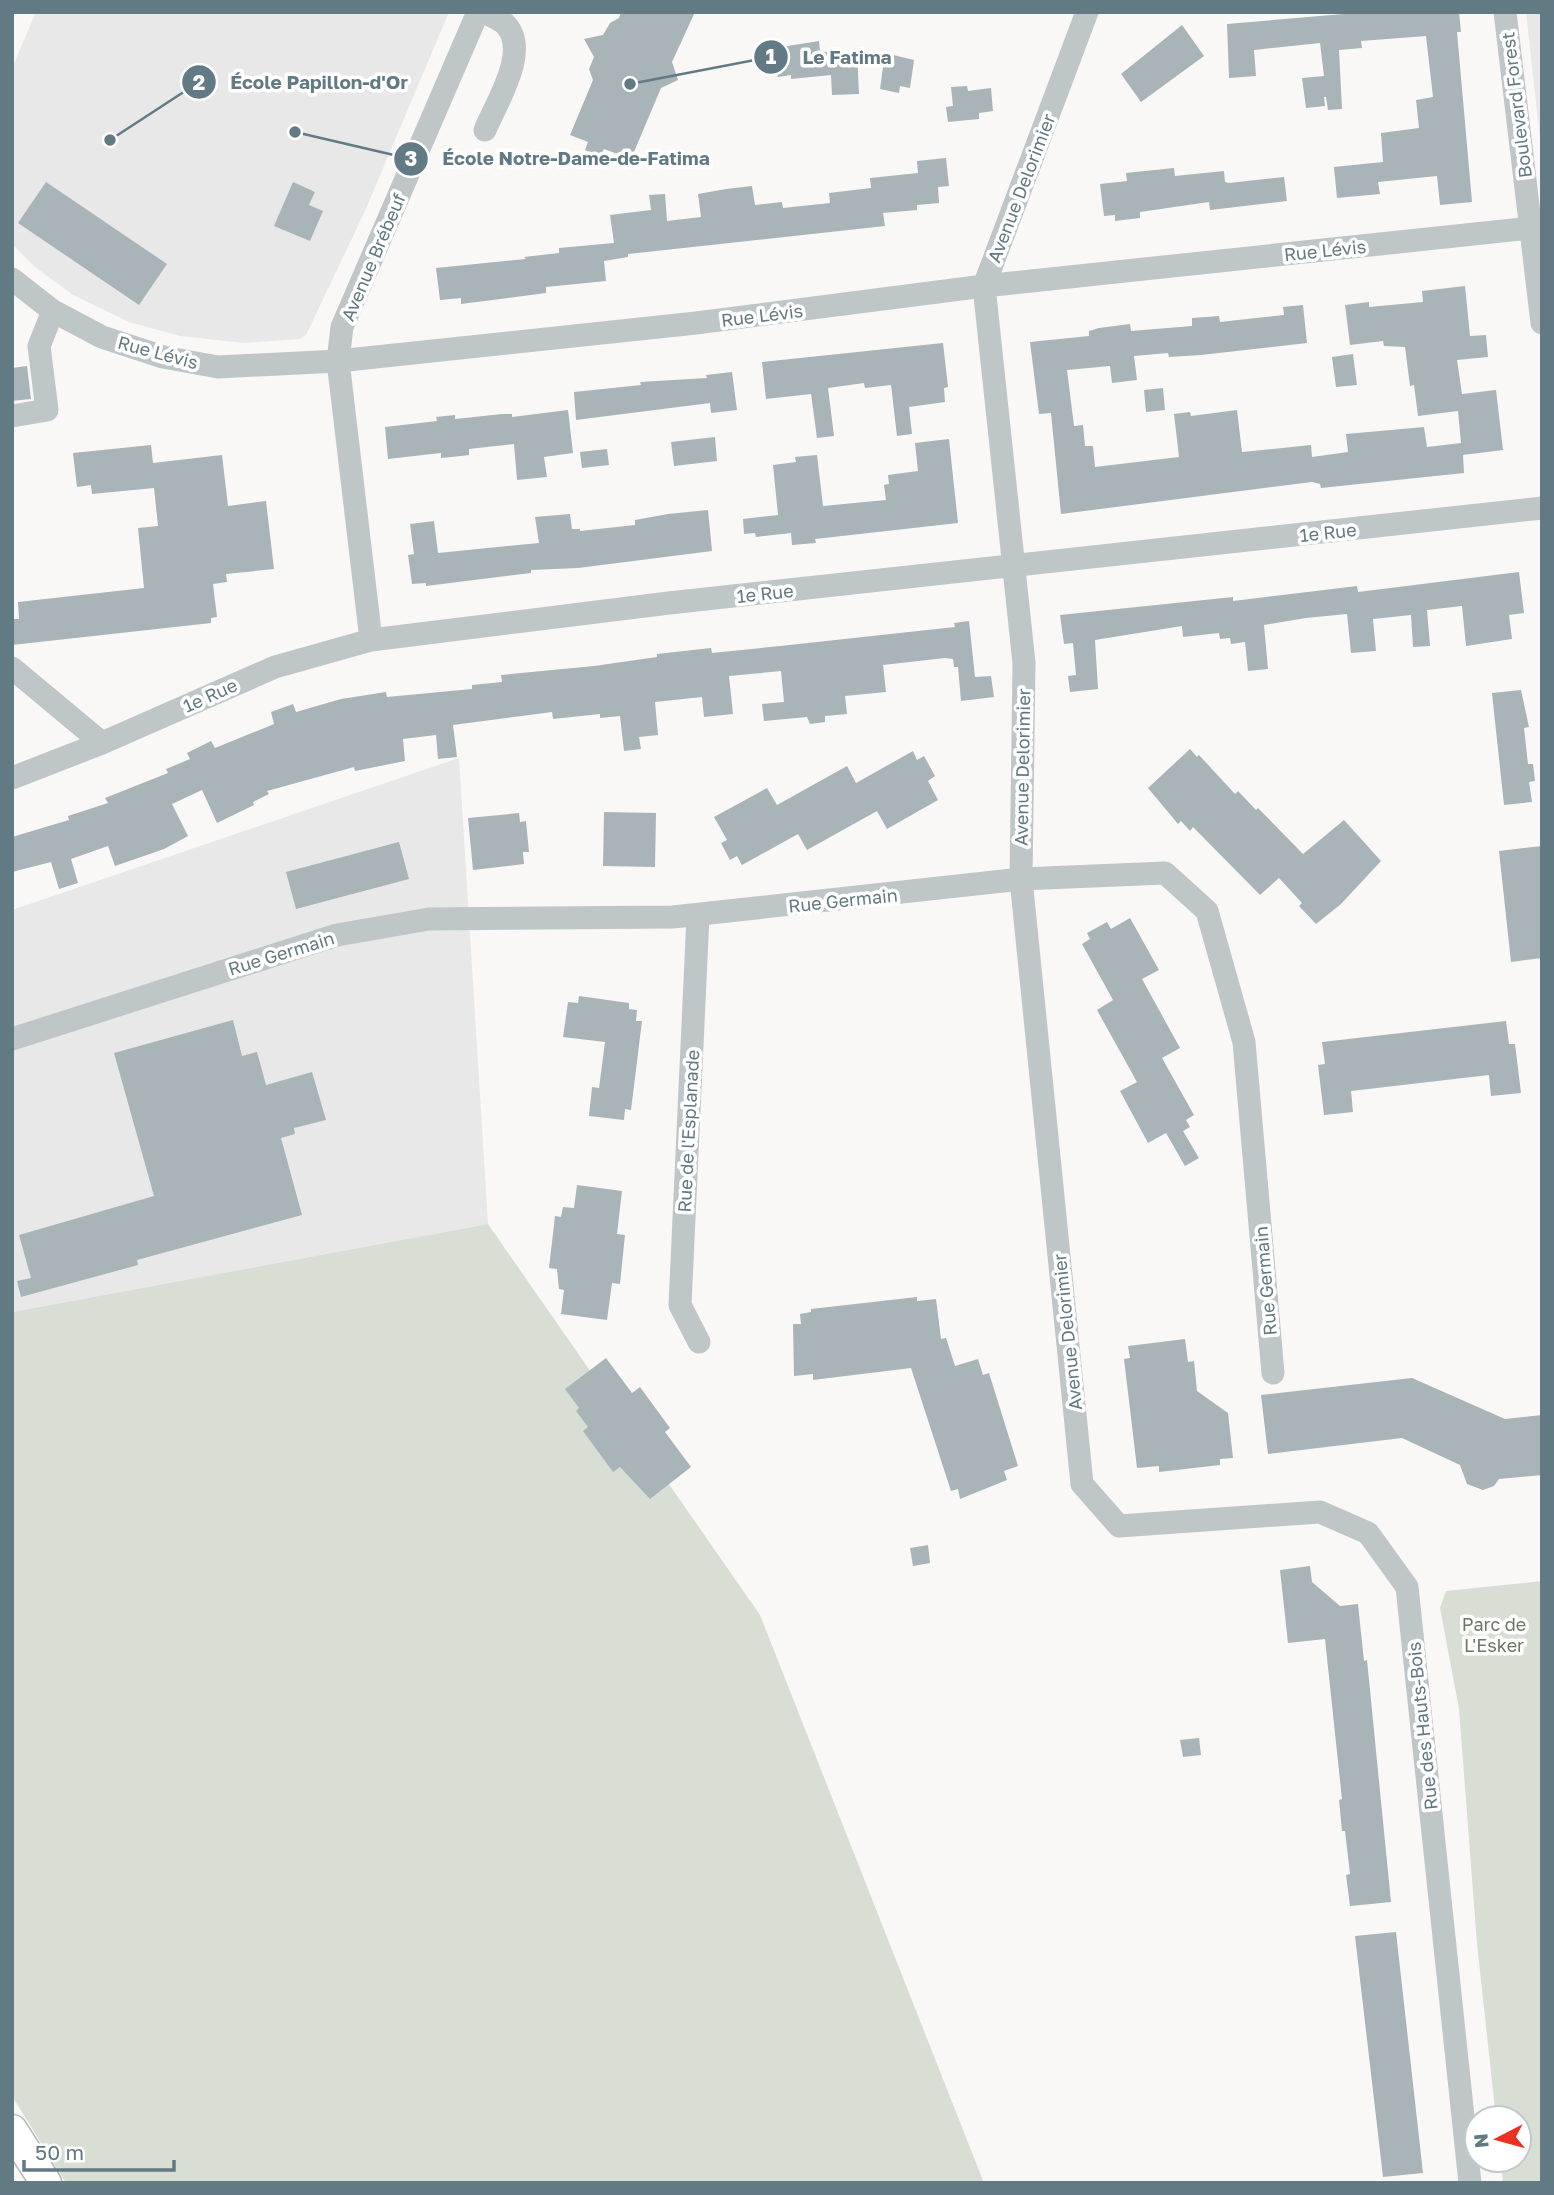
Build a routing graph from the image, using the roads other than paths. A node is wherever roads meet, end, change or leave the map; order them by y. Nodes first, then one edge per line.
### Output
1 (478, 12) edge
2 (485, 12) edge
3 (1087, 12) edge
4 (1505, 12) edge
5 (485, 130) dead end
6 (1534, 221) edge
7 (12, 279) edge
8 (984, 286) junction
9 (53, 311) junction
10 (1542, 323) edge
11 (338, 361) junction
12 (12, 416) edge
13 (1542, 508) edge
14 (1015, 567) junction
15 (370, 640) junction
16 (12, 668) edge
17 (102, 743) junction
18 (12, 778) edge
19 (1021, 879) junction
20 (698, 916) junction
21 (12, 1039) edge
22 (699, 1342) dead end
23 (1273, 1373) dead end
24 (1119, 1526) joint
25 (12, 2130) edge
26 (46, 2183) edge
27 (1471, 2183) edge

1 - 11 street, Avenue Brébeuf
2 - 5 street
3 - 8 street, Avenue Delorimier
4 - 6 street, Boulevard Forest
6 - 8 street, Rue Lévis
6 - 10 street, Boulevard Forest
7 - 9 street, Rue Lévis
8 - 11 street, Rue Lévis
8 - 14 street, Avenue Delorimier
9 - 11 street, Rue Lévis
9 - 12 street
11 - 15 street, Avenue Brébeuf
13 - 14 street, 1e Rue
14 - 15 street, 1e Rue
14 - 19 street, Avenue Delorimier
15 - 17 street, 1e Rue
16 - 17 street
17 - 18 street, 1e Rue
19 - 20 street, Rue Germain
19 - 23 street, Rue Germain
19 - 24 street, Avenue Delorimier
20 - 21 street, Rue Germain
20 - 22 street, Rue de l'Esplanade
24 - 27 street, Rue des Hauts-Bois
25 - 26 main road

